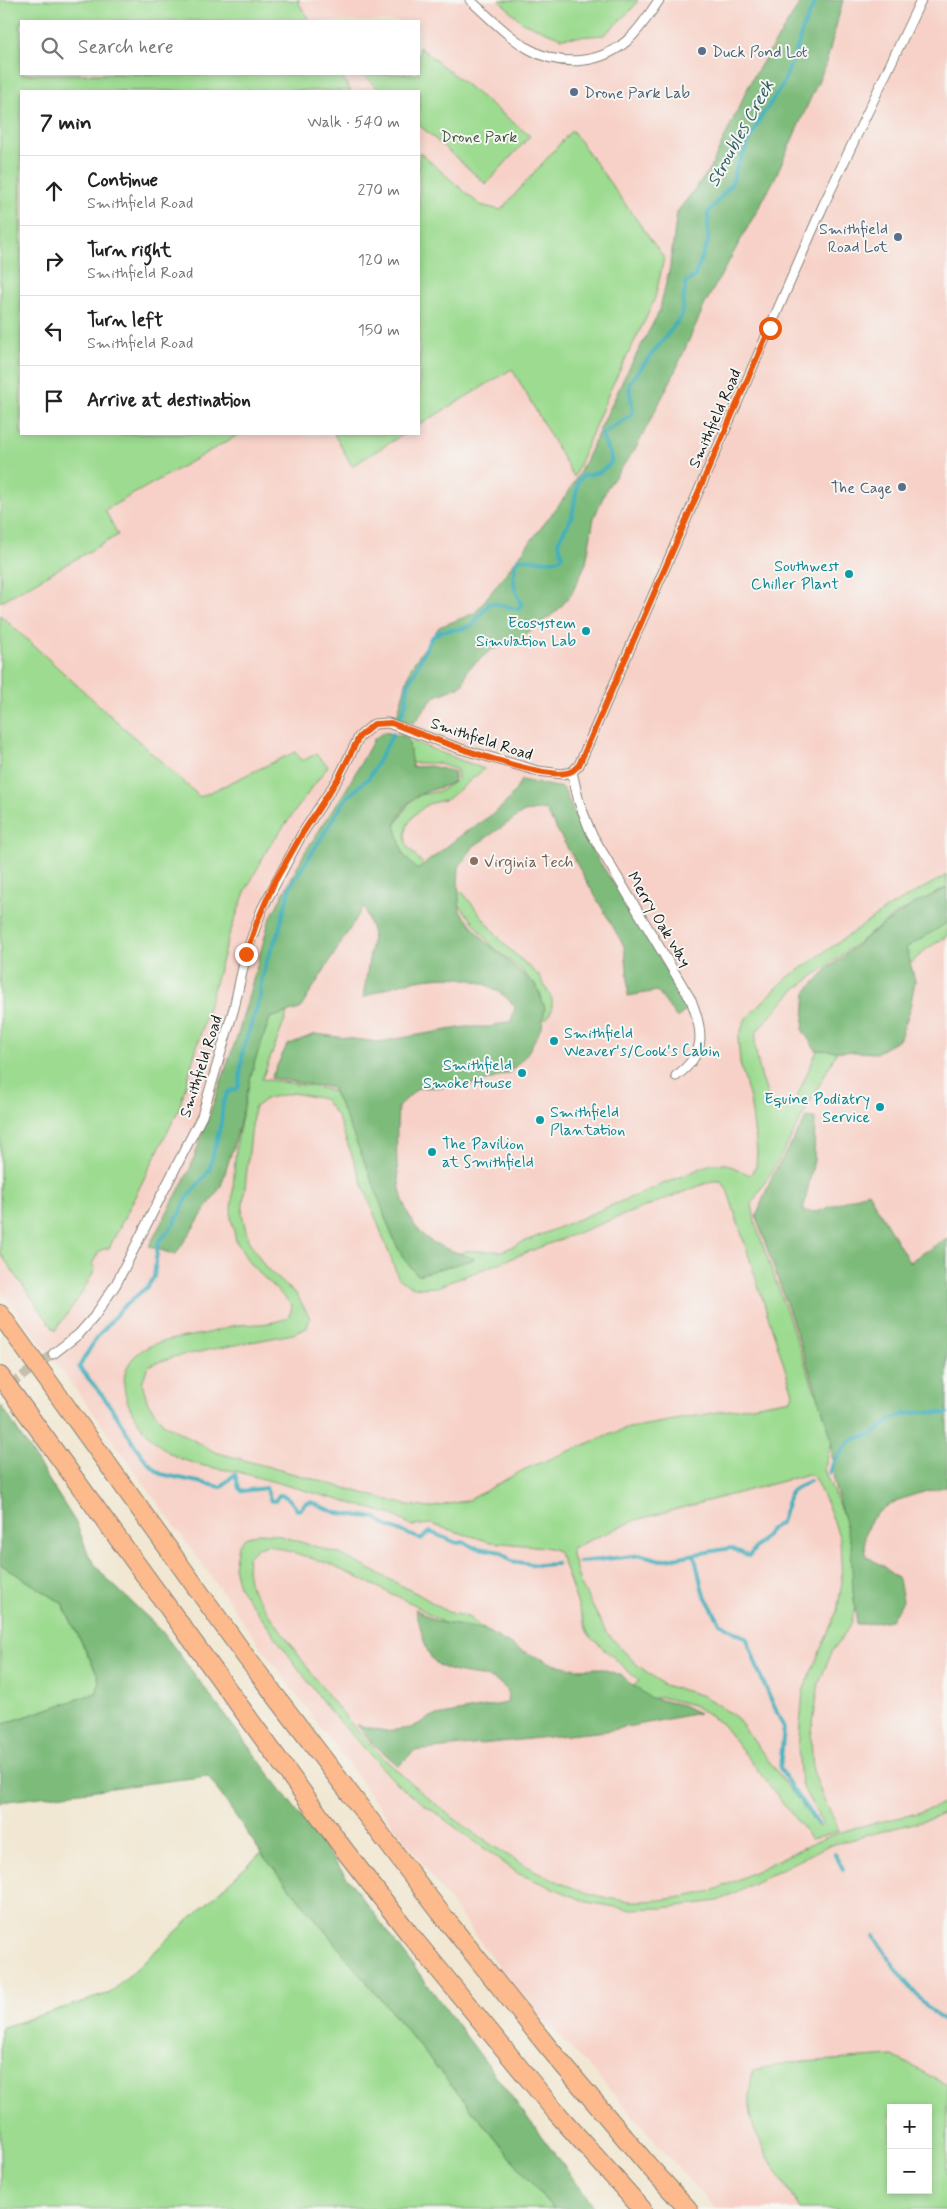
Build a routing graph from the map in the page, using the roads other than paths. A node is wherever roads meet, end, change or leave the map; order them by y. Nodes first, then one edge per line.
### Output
1 (470, 0) edge
2 (659, 0) edge
3 (921, 0) edge
4 (572, 772) junction
5 (676, 1076) dead end
6 (0, 1314) edge
7 (53, 1354) tunnel mouth
8 (0, 1376) edge
9 (642, 2209) edge
10 (688, 2209) edge

1 - 2 street
3 - 4 street, Smithfield Road
4 - 5 street, Merry Oak Way
4 - 7 street, Smithfield Road
6 - 10 highway
8 - 9 highway

